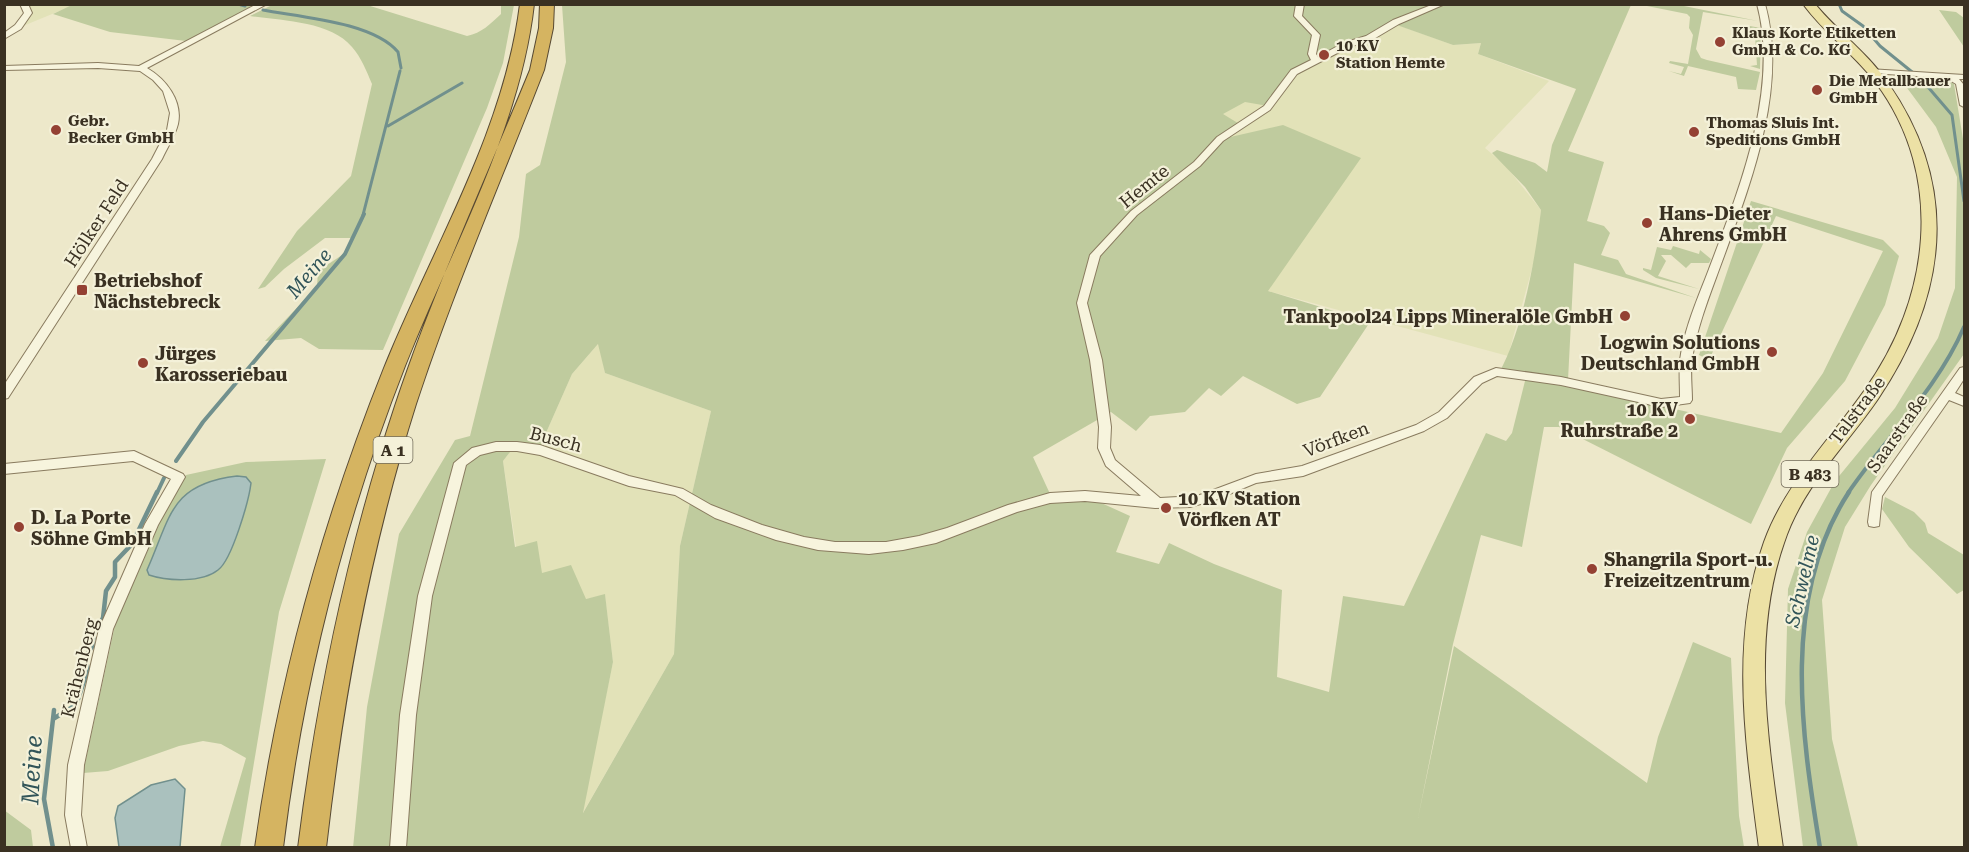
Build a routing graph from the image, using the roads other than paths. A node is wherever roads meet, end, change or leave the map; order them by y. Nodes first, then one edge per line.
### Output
1 (24, 4) edge
2 (264, 4) edge
3 (527, 4) edge
4 (547, 4) edge
5 (1300, 4) edge
6 (1442, 4) edge
7 (1761, 4) edge
8 (1808, 4) edge
9 (4, 37) edge
10 (1315, 59) junction
11 (527, 67) junction
12 (4, 68) edge
13 (141, 68) junction
14 (1872, 71) junction
15 (1947, 76) junction
16 (1963, 77) edge
17 (1965, 105) edge
18 (1965, 371) edge
19 (1946, 394) junction
20 (4, 395) edge
21 (1965, 402) edge
22 (4, 469) edge
23 (1155, 501) junction
24 (1874, 522) dead end
25 (950, 533) joint
26 (79, 848) edge
27 (269, 848) edge
28 (312, 848) edge
29 (398, 848) edge
30 (1771, 848) edge

1 - 9 street
2 - 13 street
3 - 11 highway, A 1
4 - 11 highway, A 1
5 - 10 street
6 - 10 street, Hemte
7 - 23 street, Vörfken
8 - 14 main road, Talstraße / B 483
10 - 23 street, Hemte
11 - 27 highway, A 1
11 - 28 highway, A 1
12 - 13 street
13 - 20 street, Hölker Feld
14 - 15 street
14 - 30 main road, Talstraße / B 483
15 - 16 street
15 - 17 street
18 - 19 street, Saarstraße
19 - 21 street
19 - 24 street, Saarstraße
22 - 26 street, Krähenberg
23 - 25 street, Vörfken
25 - 29 street, Busch

